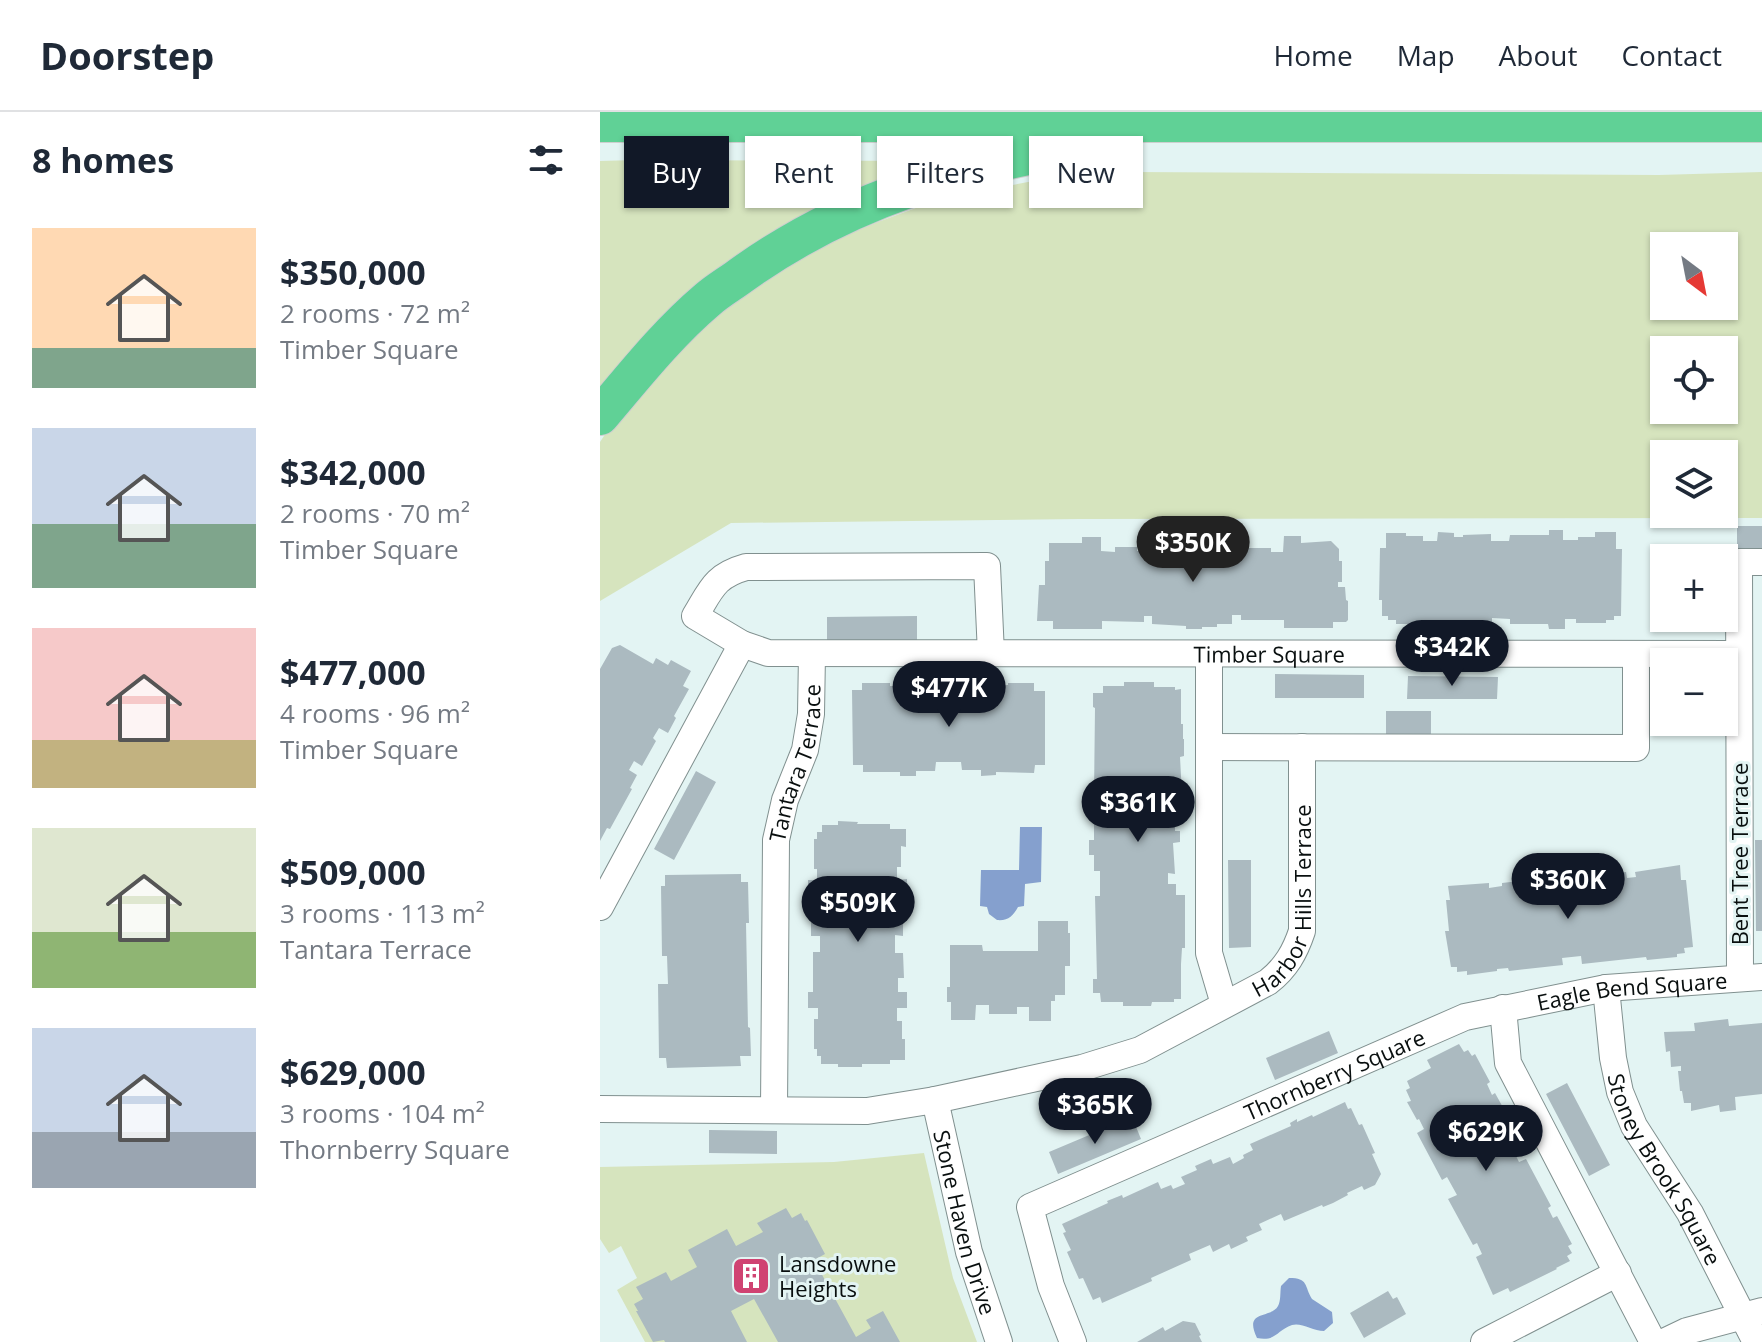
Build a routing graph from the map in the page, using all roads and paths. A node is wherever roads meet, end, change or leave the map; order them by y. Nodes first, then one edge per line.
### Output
1 (600, 123) edge
2 (1762, 123) edge
3 (1241, 124) junction
4 (600, 416) edge
5 (1762, 562) edge
6 (742, 644) junction
7 (812, 654) junction
8 (991, 654) junction
9 (1209, 654) junction
10 (1636, 654) junction
11 (1739, 654) junction
12 (1209, 747) junction
13 (1302, 747) junction
14 (600, 907) edge
15 (1751, 977) edge
16 (1606, 988) junction
17 (1224, 1004) junction
18 (1503, 1008) junction
19 (935, 1100) junction
20 (600, 1109) edge
21 (774, 1110) junction
22 (1618, 1273) junction
23 (1753, 1313) edge
24 (999, 1342) edge
25 (1073, 1342) edge
26 (1484, 1342) edge
27 (1653, 1342) edge
28 (1664, 1342) edge
29 (1756, 1342) edge

1 - 3 highway
2 - 3 highway
3 - 4 highway
5 - 11 street, Bent Tree Terrace
6 - 7 street, Timber Square
6 - 8 street, Timber Square
6 - 14 street
7 - 8 street, Timber Square
7 - 21 street, Tantara Terrace
8 - 9 street, Timber Square
9 - 10 street, Timber Square
9 - 12 street
10 - 11 street, Timber Square
10 - 13 street
11 - 15 street, Bent Tree Terrace
12 - 13 street
12 - 17 street
13 - 17 street, Harbor Hills Terrace
15 - 16 street, Eagle Bend Square
16 - 18 street, Eagle Bend Square
16 - 23 street, Stoney Brook Square
17 - 19 street, Harbor Hills Terrace
18 - 22 street
18 - 25 street, Thornberry Square
19 - 21 street, Harbor Hills Terrace
19 - 24 street, Stone Haven Drive
20 - 21 street, Harbor Hills Terrace
22 - 26 street
22 - 27 street
23 - 28 street
23 - 29 street, Stoney Brook Square

